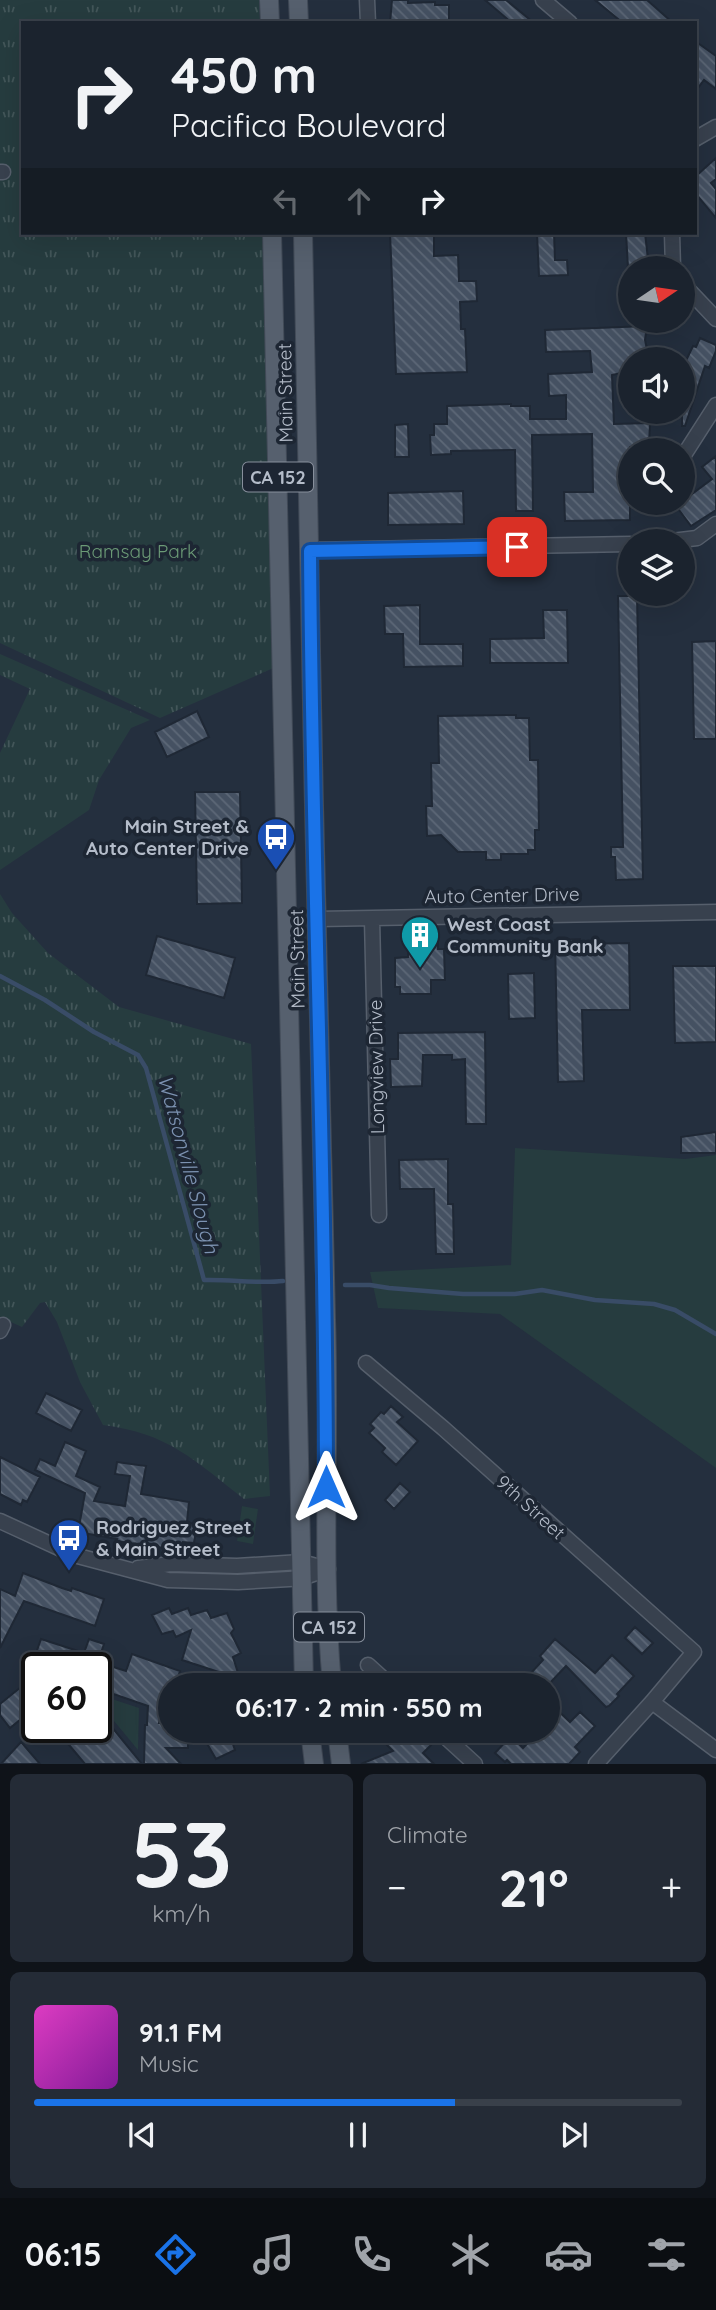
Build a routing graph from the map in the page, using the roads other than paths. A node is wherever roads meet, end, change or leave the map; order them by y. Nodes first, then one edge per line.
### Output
1 (270, 0) edge
2 (298, 0) edge
3 (367, 0) edge
4 (543, 0) edge
5 (270, 21) edge
6 (299, 21) edge
7 (368, 21) edge
8 (568, 21) edge
9 (716, 127) edge
10 (697, 138) edge
11 (272, 235) edge
12 (303, 235) edge
13 (672, 235) edge
14 (673, 256) edge
15 (695, 297) edge
16 (716, 319) edge
17 (716, 405) edge
18 (695, 438) edge
19 (716, 524) edge
20 (695, 538) edge
21 (618, 544) edge
22 (310, 551) junction
23 (716, 912) edge
24 (288, 918) junction
25 (318, 919) junction
26 (372, 919) junction
27 (379, 1215) dead end
28 (366, 1363) dead end
29 (0, 1521) edge
30 (328, 1569) junction
31 (302, 1570) junction
32 (368, 1665) dead end
33 (304, 1673) edge
34 (332, 1673) edge
35 (377, 1673) edge
36 (652, 1702) junction
37 (311, 1743) edge
38 (338, 1743) edge
39 (452, 1743) edge
40 (716, 1751) edge
41 (314, 1764) edge
42 (341, 1764) edge
43 (475, 1764) edge
44 (596, 1764) edge

1 - 5 main road
2 - 6 main road
3 - 7 street
4 - 8 street
9 - 10 street
11 - 24 main road, Main Street / CA 152
12 - 22 main road, Main Street / CA 152
13 - 14 street
15 - 16 street
17 - 18 street
19 - 20 street
21 - 22 street
22 - 25 main road, Main Street / CA 152
23 - 26 street, Auto Center Drive
24 - 25 main road, Auto Center Drive
24 - 31 main road, Main Street / CA 152
25 - 26 street, Auto Center Drive
25 - 30 main road, Main Street / CA 152
26 - 27 street, Longview Drive
28 - 36 street, 9th Street
29 - 31 street
30 - 31 street
30 - 34 main road, Main Street / CA 152
31 - 33 main road, Main Street / CA 152
32 - 35 street
36 - 40 street
36 - 44 street
37 - 41 main road
38 - 42 main road
39 - 43 street

